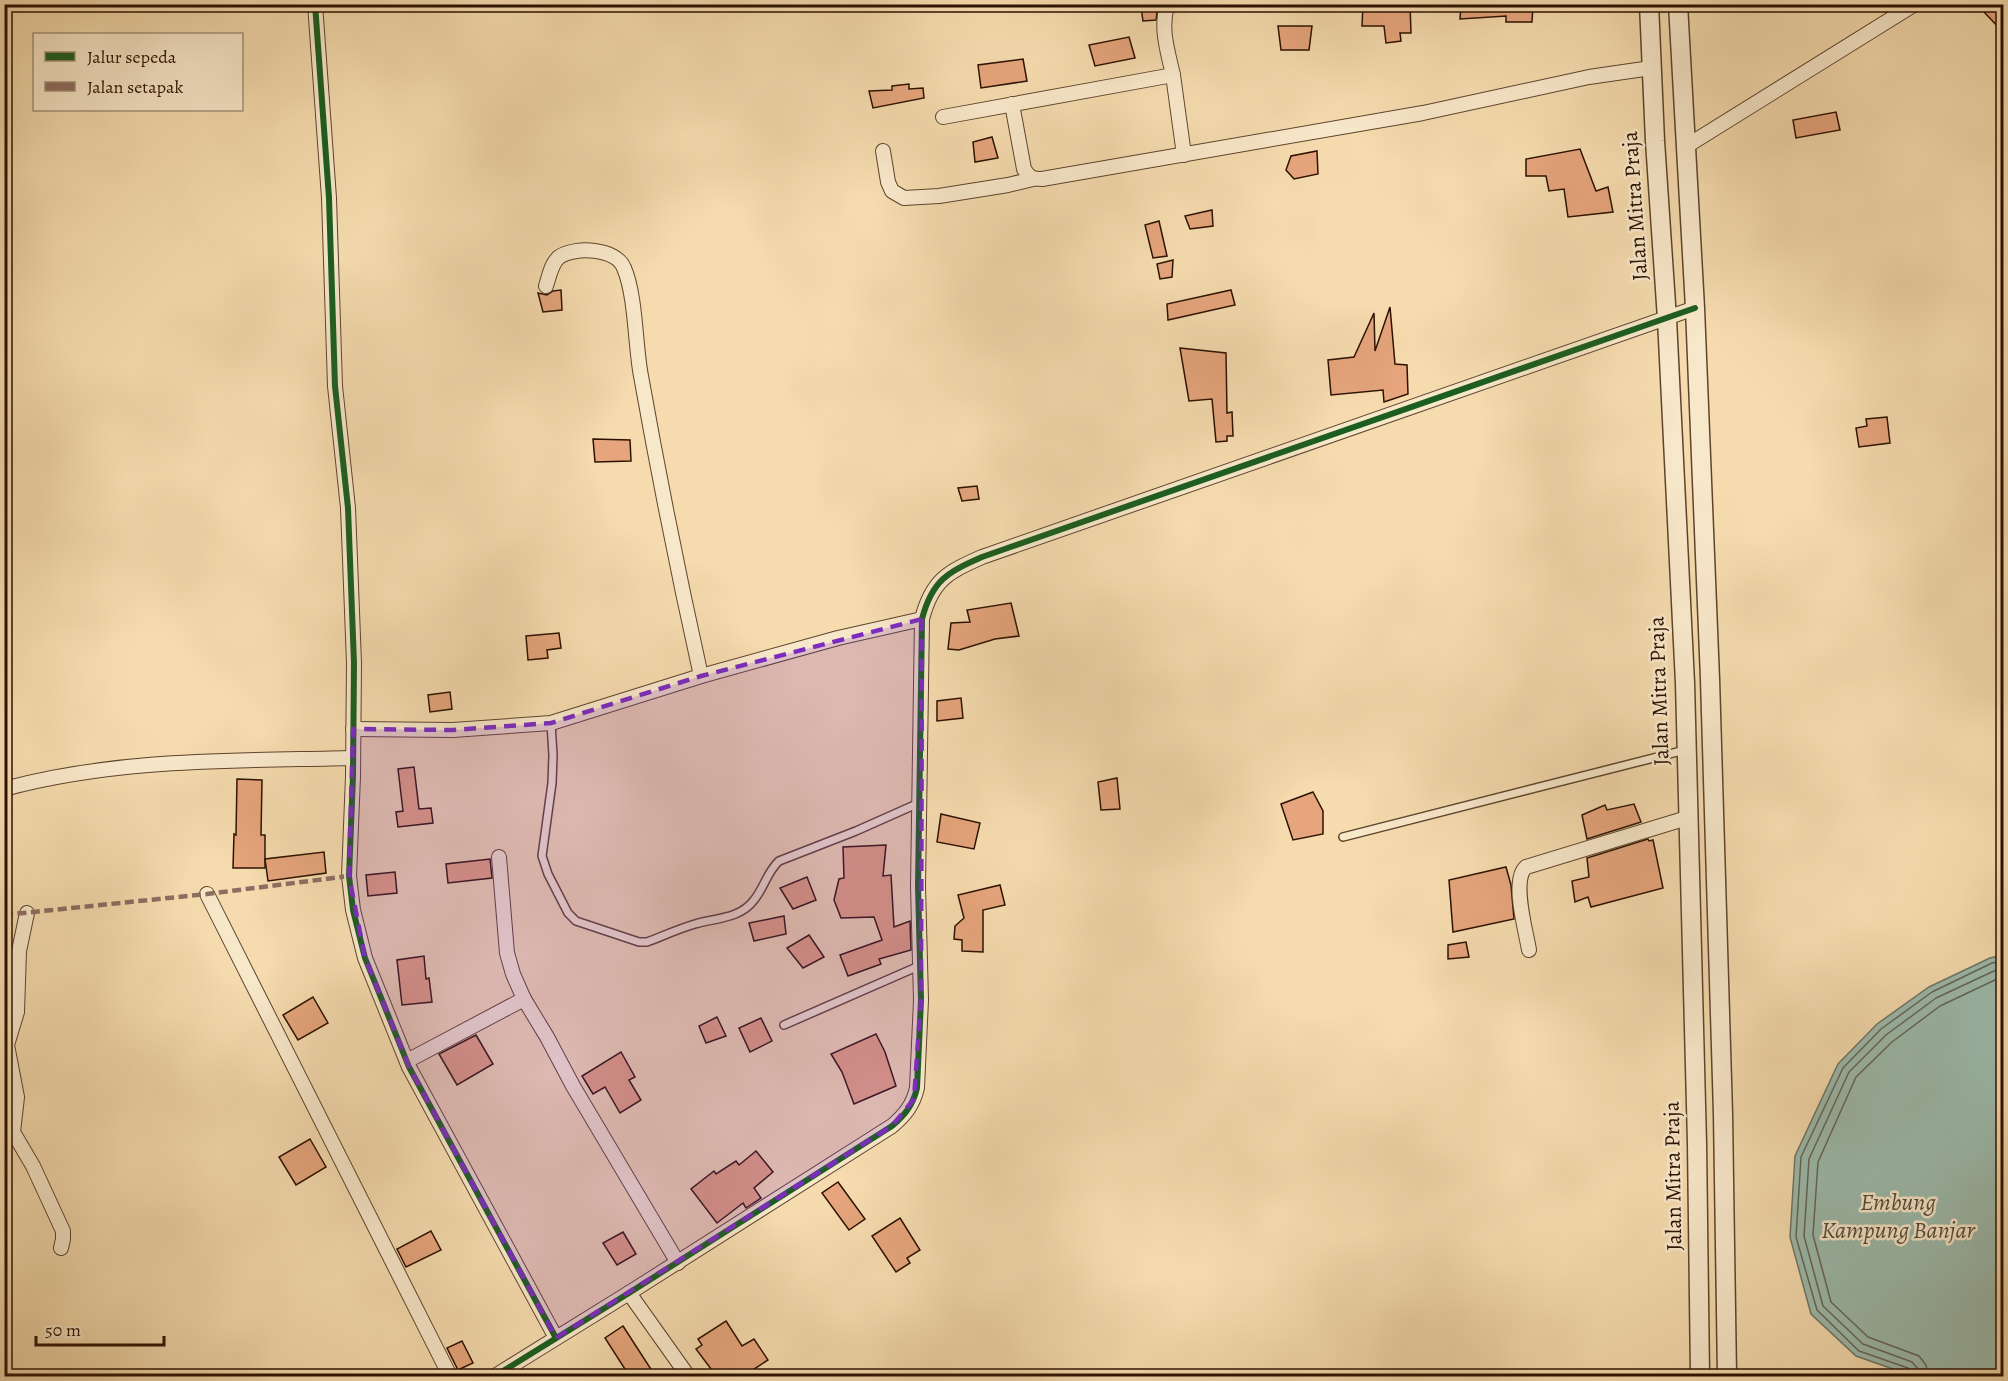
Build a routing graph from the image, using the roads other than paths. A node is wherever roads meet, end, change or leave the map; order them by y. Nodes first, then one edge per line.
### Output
1 (315, 4) edge
2 (1171, 4) edge
3 (1648, 4) edge
4 (1678, 4) edge
5 (1915, 4) edge
6 (1651, 68) junction
7 (1173, 75) junction
8 (1012, 104) junction
9 (943, 117) dead end
10 (1684, 147) junction
11 (883, 151) dead end
12 (1184, 155) junction
13 (1033, 179) junction
14 (546, 286) dead end
15 (1695, 308) junction
16 (1667, 319) junction
17 (922, 619) junction
18 (701, 676) junction
19 (551, 723) junction
20 (353, 729) junction
21 (1685, 750) junction
22 (353, 758) junction
23 (4, 789) edge
24 (919, 803) junction
25 (1687, 818) junction
26 (1343, 837) dead end
27 (499, 857) dead end
28 (207, 894) dead end
29 (27, 913) dead end
30 (1529, 950) dead end
31 (919, 966) junction
32 (524, 999) junction
33 (784, 1025) dead end
34 (407, 1061) junction
35 (61, 1248) dead end
36 (678, 1263) junction
37 (629, 1293) junction
38 (556, 1338) junction
39 (514, 1364) junction
40 (450, 1377) edge
41 (495, 1377) edge
42 (522, 1377) edge
43 (688, 1377) edge
44 (1700, 1377) edge
45 (1727, 1377) edge

1 - 20 street
2 - 7 street
3 - 6 street, Jalan Mitra Praja
4 - 10 street
5 - 10 street
6 - 12 street
6 - 16 street, Jalan Mitra Praja
7 - 8 street
7 - 12 street
8 - 9 street
8 - 13 street
10 - 15 street
11 - 13 street
12 - 13 street
14 - 18 street
15 - 16 street
15 - 45 street
16 - 17 street
16 - 21 street, Jalan Mitra Praja
17 - 18 street
17 - 24 street
18 - 19 street
19 - 20 street
19 - 24 lane
20 - 22 street
21 - 25 street, Jalan Mitra Praja
21 - 26 lane
22 - 23 street
22 - 34 street
24 - 31 street
25 - 30 street
25 - 44 street, Jalan Mitra Praja
27 - 32 street
28 - 40 street
29 - 35 street
31 - 33 lane
31 - 36 street
32 - 34 street
32 - 36 street
34 - 38 street
36 - 37 street
37 - 38 street
37 - 43 street
38 - 39 street
39 - 41 street
39 - 42 lane

